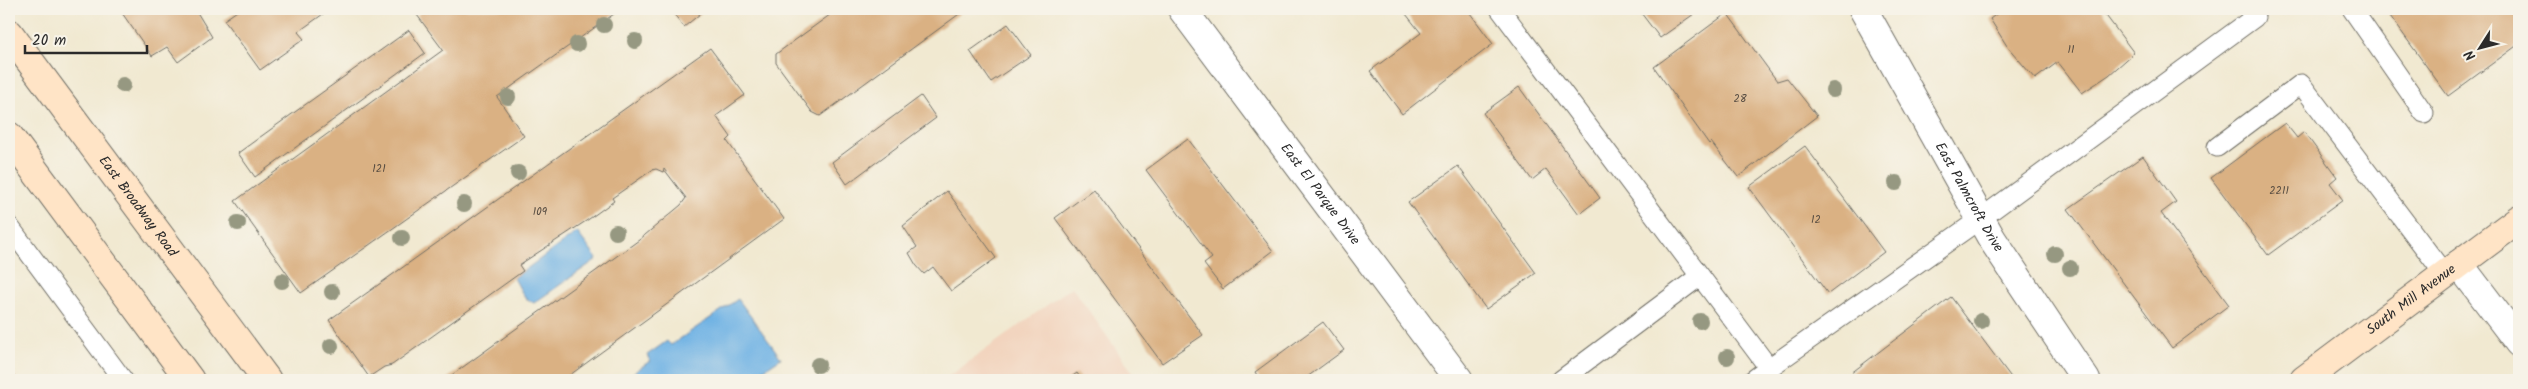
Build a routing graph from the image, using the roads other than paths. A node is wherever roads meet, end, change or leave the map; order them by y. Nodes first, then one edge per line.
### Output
1 (1182, 9) edge
2 (1500, 9) edge
3 (1863, 9) edge
4 (2249, 9) edge
5 (2352, 9) edge
6 (9, 33) edge
7 (2424, 113) dead end
8 (9, 136) edge
9 (2217, 147) dead end
10 (1980, 219) junction
11 (2519, 220) edge
12 (9, 226) edge
13 (2452, 269) junction
14 (1700, 276) junction
15 (2519, 343) edge
16 (1769, 368) junction
17 (123, 380) edge
18 (190, 380) edge
19 (267, 380) edge
20 (1459, 380) edge
21 (1561, 380) edge
22 (1753, 380) edge
23 (2086, 380) edge
24 (2304, 380) edge

1 - 20 street, East El Parque Drive
2 - 14 lane
3 - 10 street, East Palmcroft Drive
4 - 10 lane
5 - 7 lane
6 - 19 main road, East Broadway Road
8 - 18 main road
9 - 13 lane
10 - 16 lane
10 - 23 street, East Palmcroft Drive
11 - 13 main road, South Mill Avenue
12 - 17 lane
13 - 15 street
13 - 24 main road, South Mill Avenue
14 - 16 lane
14 - 21 lane
16 - 22 lane

